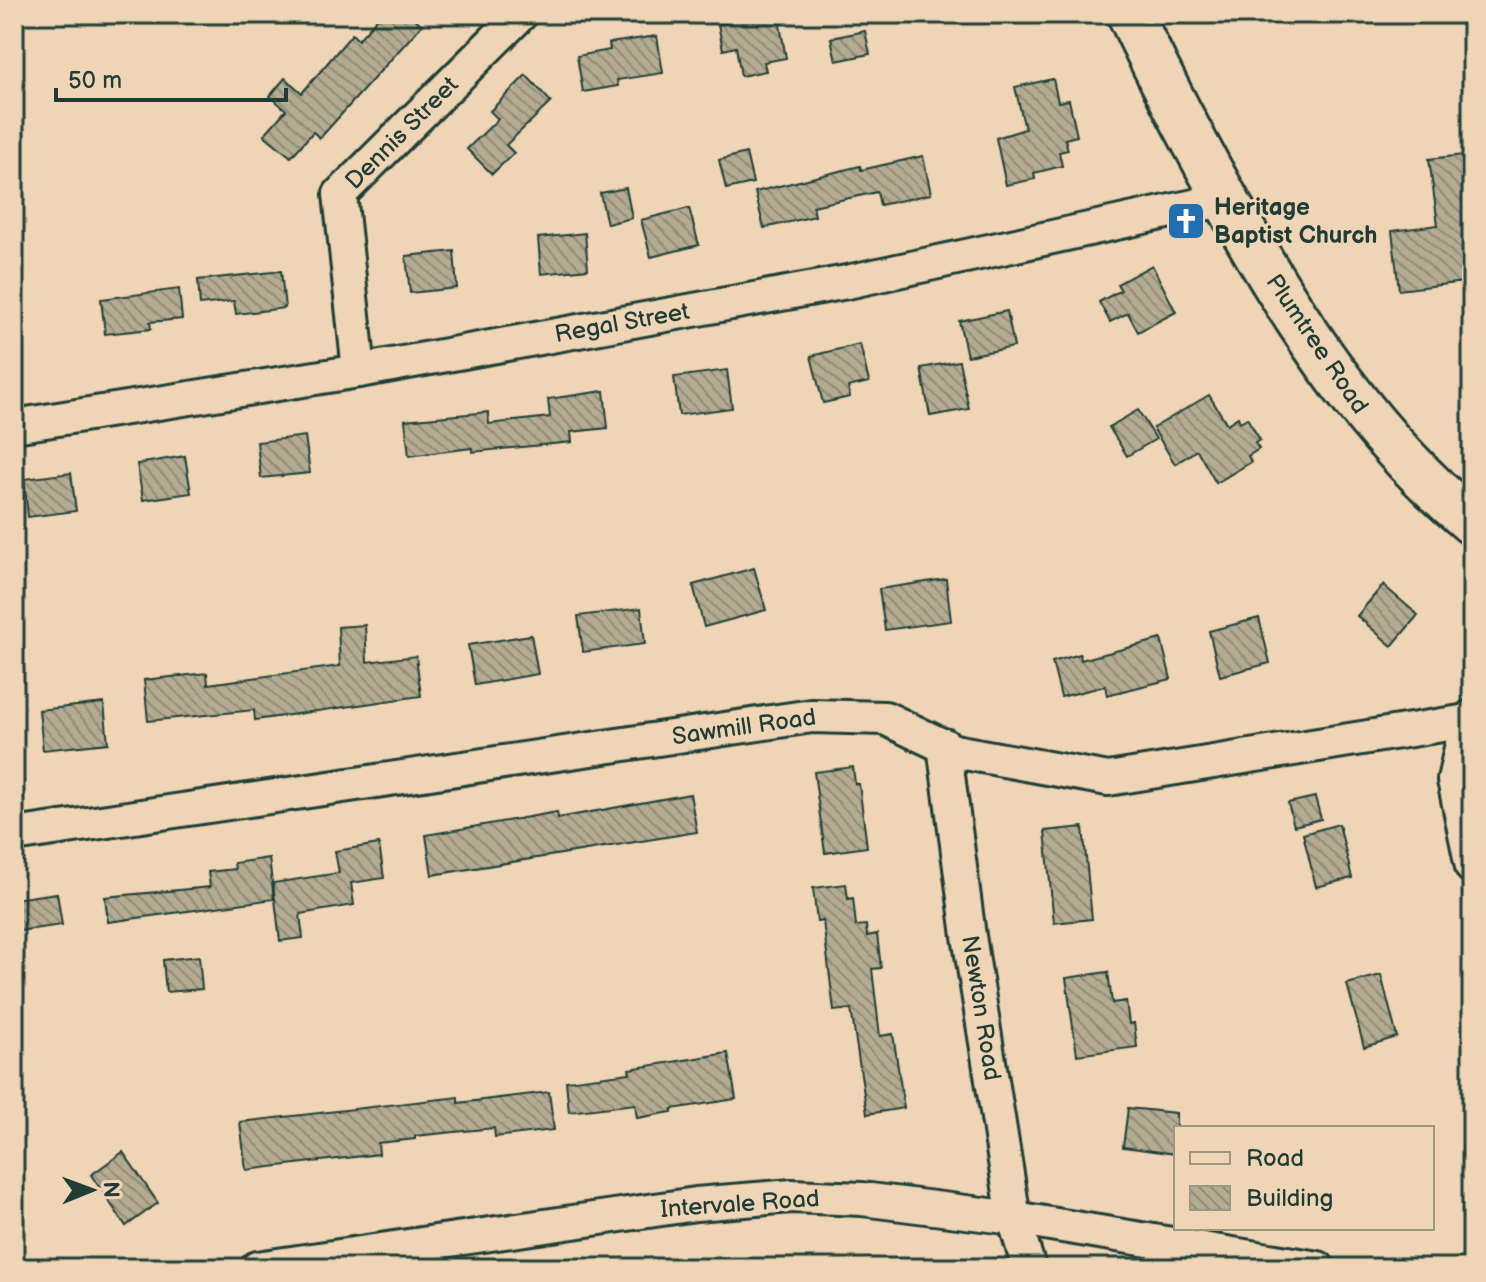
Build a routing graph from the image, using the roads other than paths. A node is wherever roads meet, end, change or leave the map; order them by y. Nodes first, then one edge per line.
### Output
1 (521, 14) edge
2 (1130, 14) edge
3 (1226, 199) junction
4 (359, 371) junction
5 (14, 426) edge
6 (1472, 522) edge
7 (1470, 718) edge
8 (944, 745) junction
9 (14, 835) edge
10 (1472, 867) edge
11 (1014, 1218) junction
12 (257, 1268) edge
13 (1029, 1268) edge
14 (1318, 1268) edge

1 - 4 street, Dennis Street
2 - 3 street, Plumtree Road
3 - 4 street, Regal Street
3 - 6 street, Plumtree Road
4 - 5 street, Regal Street
7 - 8 street, Sawmill Road
7 - 10 street
8 - 9 street, Sawmill Road
8 - 11 street, Newton Road
11 - 12 street, Intervale Road
11 - 13 street, Newton Road
11 - 14 street, Intervale Road

